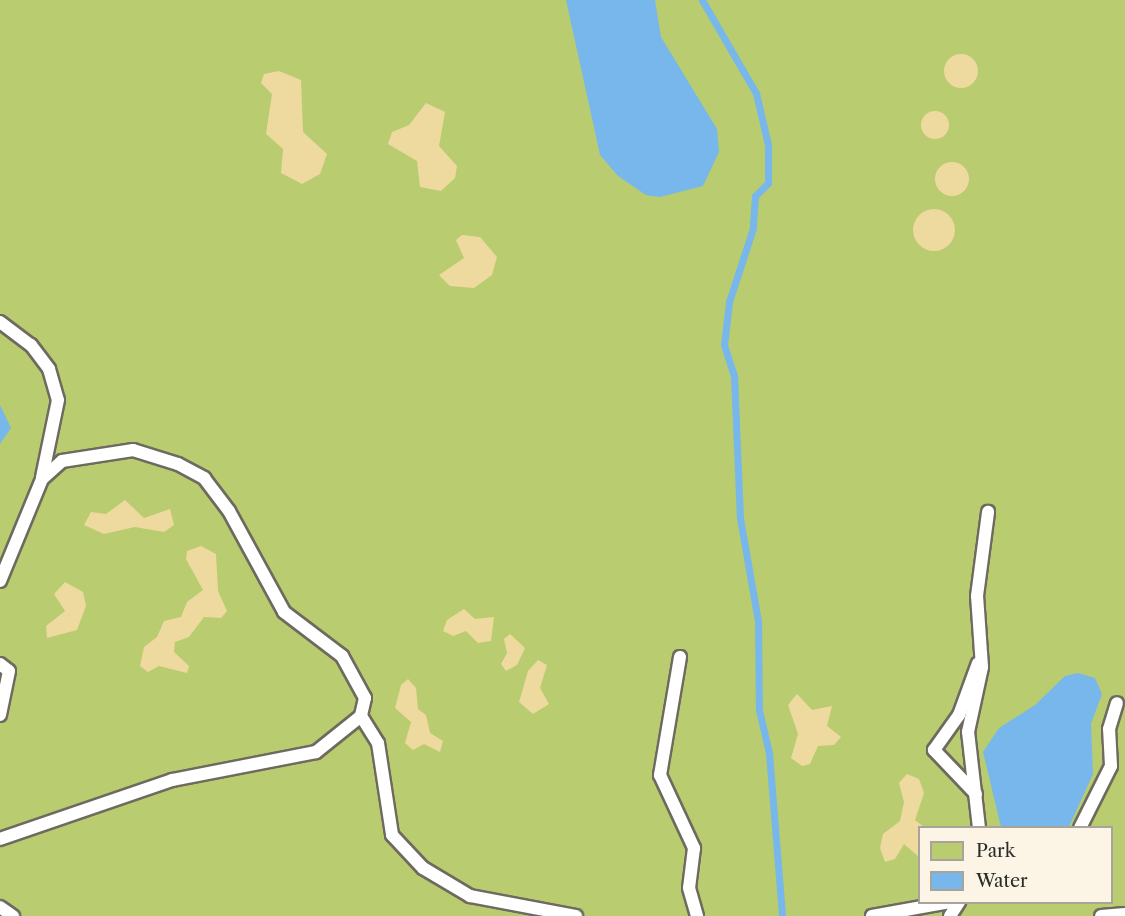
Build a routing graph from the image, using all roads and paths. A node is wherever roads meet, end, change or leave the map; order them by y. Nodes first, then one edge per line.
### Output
1 (0, 321) edge
2 (42, 478) junction
3 (988, 512) dead end
4 (0, 581) edge
5 (982, 653) junction
6 (680, 657) dead end
7 (0, 664) edge
8 (1117, 704) dead end
9 (0, 715) edge
10 (361, 716) junction
11 (976, 794) junction
12 (979, 826) edge
13 (1081, 826) edge
14 (0, 839) edge
15 (944, 904) edge
16 (0, 907) edge
17 (1125, 914) edge
18 (13, 916) edge
19 (576, 916) edge
20 (697, 916) edge
21 (873, 916) edge
22 (1101, 916) edge

1 - 2 lane
2 - 4 lane
2 - 10 lane
3 - 5 lane
5 - 11 lane
5 - 11 lane
6 - 20 lane
7 - 9 lane
8 - 13 lane
10 - 14 lane
10 - 19 lane
11 - 12 lane
15 - 21 lane
16 - 18 lane
17 - 22 lane

